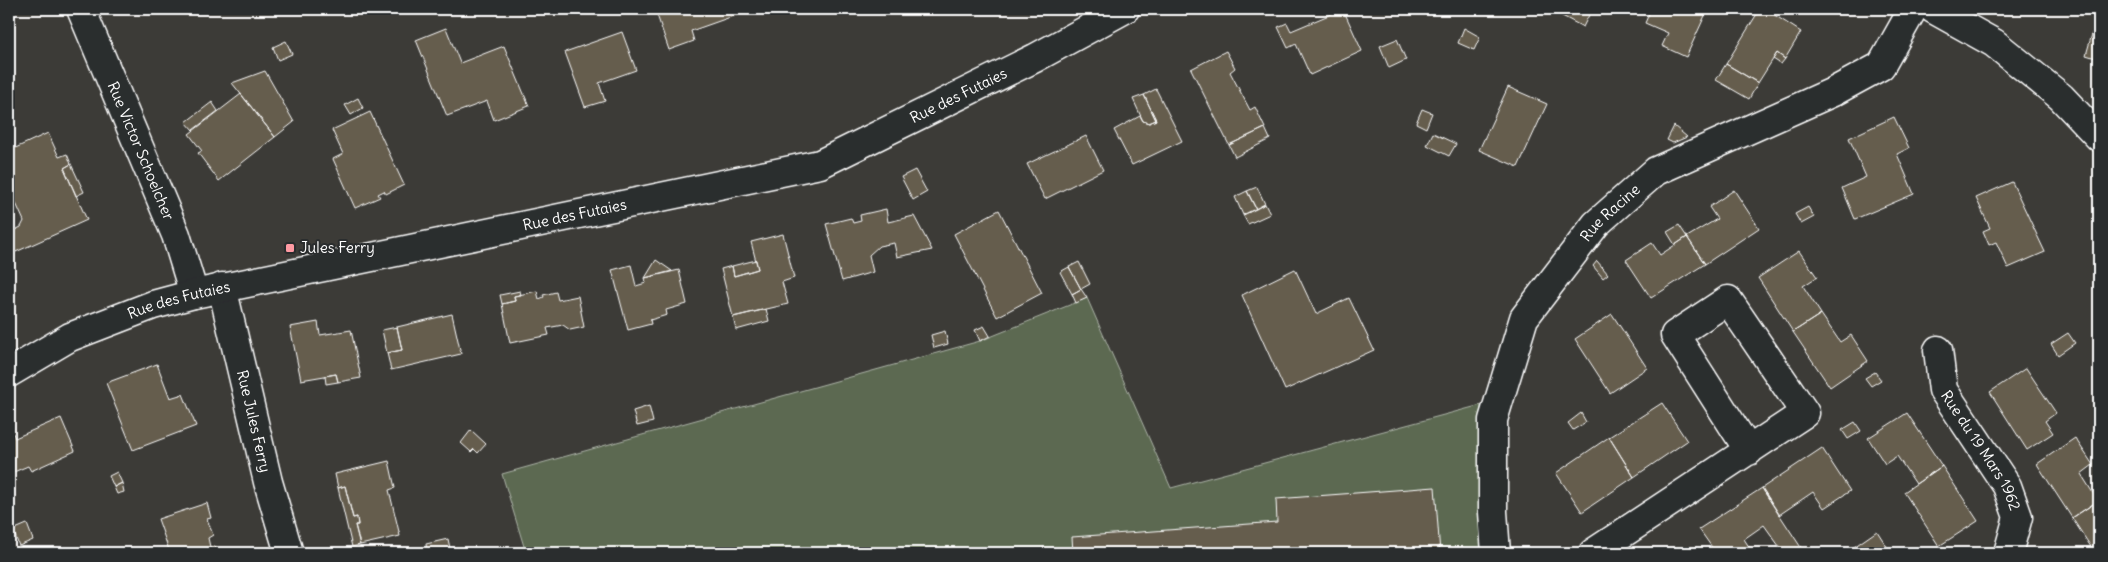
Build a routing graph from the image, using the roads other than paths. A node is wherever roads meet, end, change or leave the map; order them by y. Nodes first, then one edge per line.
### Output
1 (81, 9) edge
2 (1125, 9) edge
3 (1913, 9) edge
4 (1933, 9) edge
5 (2099, 137) edge
6 (222, 287) junction
7 (194, 294) junction
8 (1938, 350) dead end
9 (9, 373) edge
10 (1749, 450) junction
11 (289, 553) edge
12 (1496, 553) edge
13 (1592, 553) edge
14 (2008, 553) edge

1 - 7 street, Rue Victor Schoelcher
2 - 6 street, Rue des Futaies
3 - 12 street, Rue Racine
4 - 5 street
6 - 7 street, Rue des Futaies
6 - 11 street, Rue Jules Ferry
7 - 9 street, Rue des Futaies
8 - 14 street, Rue du 19 Mars 1962
10 - 10 street
10 - 13 street

